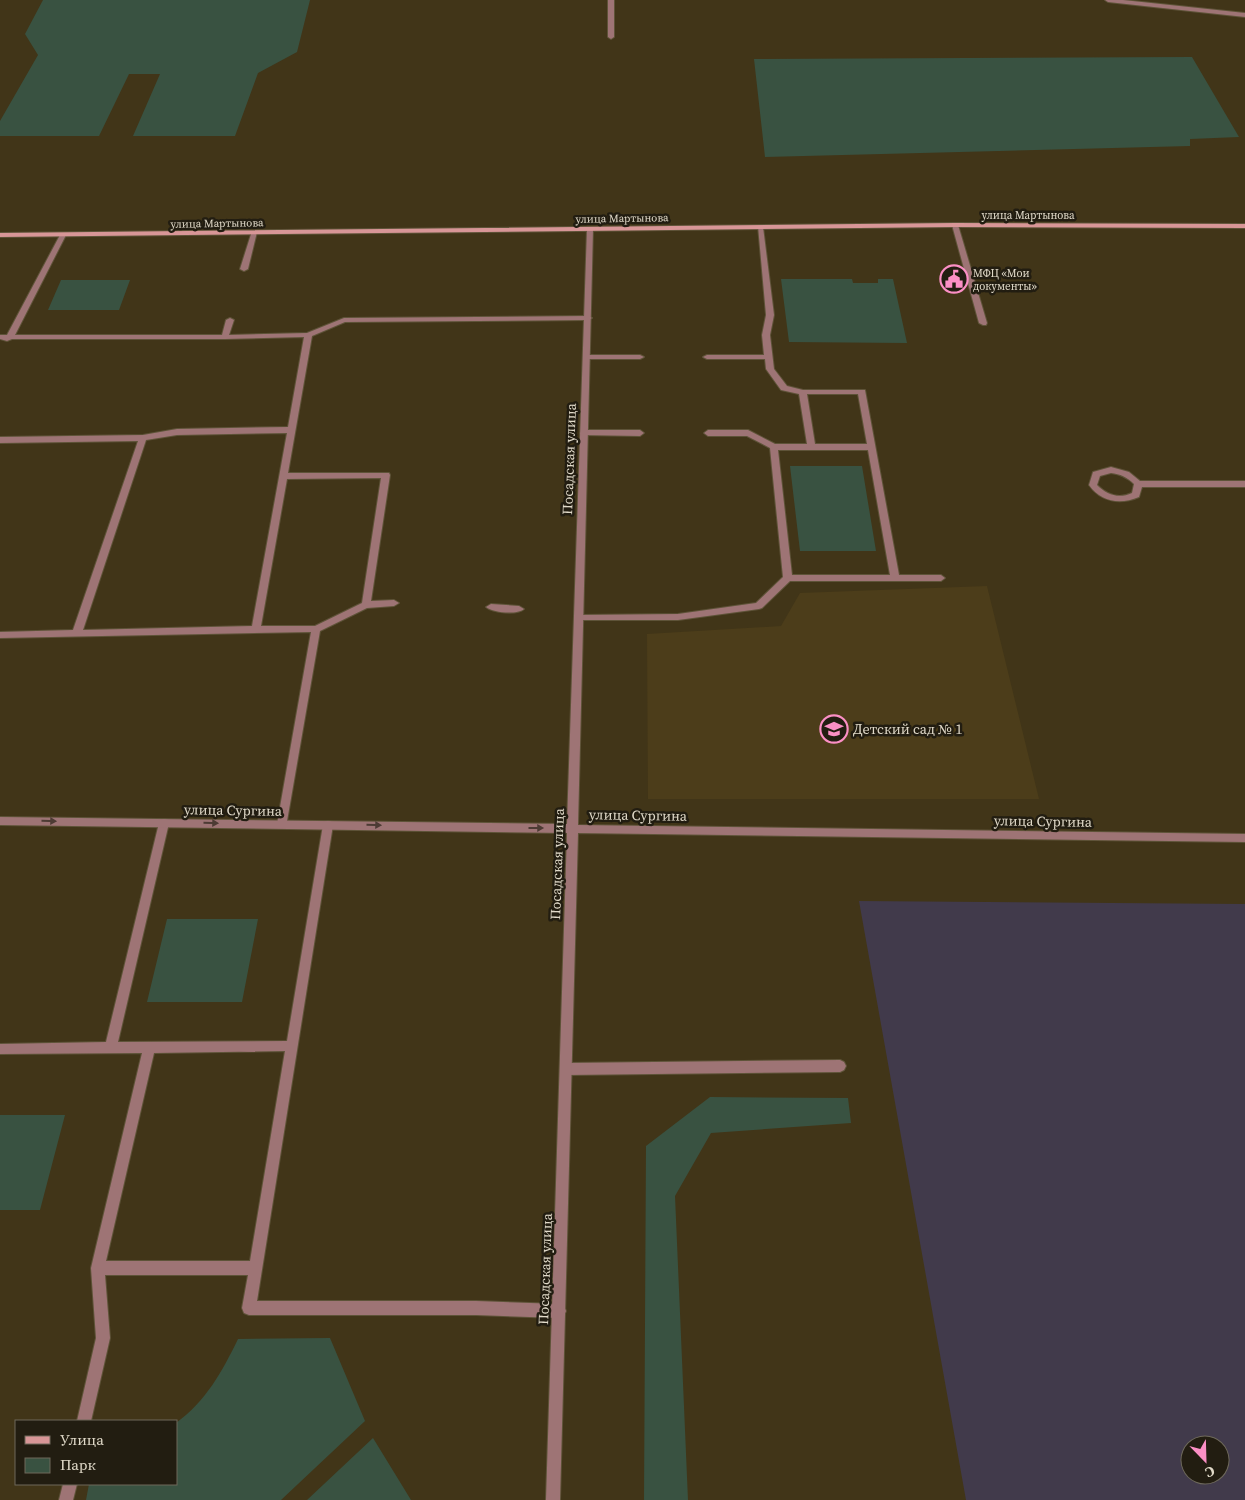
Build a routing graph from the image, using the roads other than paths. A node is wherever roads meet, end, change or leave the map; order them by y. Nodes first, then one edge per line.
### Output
1 (611, 0) edge
2 (1108, 0) edge
3 (1245, 15) edge
4 (611, 37) dead end
5 (955, 224) junction
6 (1245, 226) edge
7 (760, 227) junction
8 (590, 229) junction
9 (254, 232) junction
10 (0, 235) edge
11 (63, 235) junction
12 (244, 269) dead end
13 (588, 318) junction
14 (230, 320) dead end
15 (983, 323) dead end
16 (308, 335) junction
17 (0, 337) edge
18 (10, 337) junction
19 (225, 337) junction
20 (0, 343) edge
21 (586, 357) junction
22 (640, 357) dead end
23 (707, 357) dead end
24 (769, 357) junction
25 (803, 392) junction
26 (291, 430) junction
27 (584, 433) junction
28 (640, 433) dead end
29 (708, 433) dead end
30 (143, 438) junction
31 (0, 440) edge
32 (774, 447) junction
33 (810, 447) junction
34 (872, 447) junction
35 (283, 476) junction
36 (1138, 484) junction
37 (1245, 484) edge
38 (788, 578) junction
39 (895, 578) junction
40 (941, 578) dead end
41 (394, 603) dead end
42 (366, 605) junction
43 (491, 607) dead end
44 (519, 609) dead end
45 (579, 618) junction
46 (256, 629) junction
47 (316, 629) junction
48 (77, 633) junction
49 (0, 635) edge
50 (0, 820) edge
51 (164, 823) junction
52 (282, 824) junction
53 (328, 825) junction
54 (573, 828) junction
55 (1245, 838) edge
56 (292, 1046) junction
57 (111, 1048) junction
58 (0, 1049) edge
59 (149, 1049) junction
60 (840, 1066) dead end
61 (566, 1069) junction
62 (98, 1268) junction
63 (255, 1268) junction
64 (559, 1311) junction
65 (84, 1420) edge
66 (70, 1485) edge
67 (66, 1500) edge
68 (553, 1500) edge

1 - 4 street
2 - 3 street
5 - 6 main road, улица Мартынова
5 - 7 main road, улица Мартынова
5 - 15 street
7 - 8 main road, улица Мартынова
7 - 24 street
8 - 9 main road, улица Мартынова
8 - 13 street, Посадская улица
9 - 11 main road, улица Мартынова
9 - 12 street
10 - 11 main road, улица Мартынова
11 - 18 street
13 - 16 street
13 - 21 street, Посадская улица
14 - 19 street
16 - 19 street
16 - 26 street
17 - 18 street
18 - 19 street
18 - 20 street
21 - 22 street
21 - 27 street, Посадская улица
23 - 24 street
24 - 25 street
25 - 33 street
25 - 34 street
26 - 30 street
26 - 35 street
27 - 28 street
27 - 45 street, Посадская улица
29 - 32 street
30 - 31 street
30 - 48 street
32 - 33 street
32 - 38 street
33 - 34 street
34 - 39 street
35 - 42 street
35 - 46 street
36 - 36 street
36 - 37 street
38 - 39 street
38 - 45 street
39 - 40 street
41 - 42 street
42 - 47 street
43 - 44 street
45 - 54 street, Посадская улица
46 - 47 street
46 - 48 street
47 - 52 street
48 - 49 street
50 -> 51 street, улица Сургина
51 -> 52 street, улица Сургина
51 - 57 street
52 - 53 street, улица Сургина
53 -> 54 street, улица Сургина
53 - 56 street
54 - 55 street, улица Сургина
54 - 61 street, Посадская улица
56 - 59 street
56 - 63 street
57 - 58 street
57 - 59 street
59 - 62 street
60 - 61 street
61 - 64 street, Посадская улица
62 - 63 street
62 - 65 street
63 - 64 street
64 - 68 street, Посадская улица
66 - 67 street

